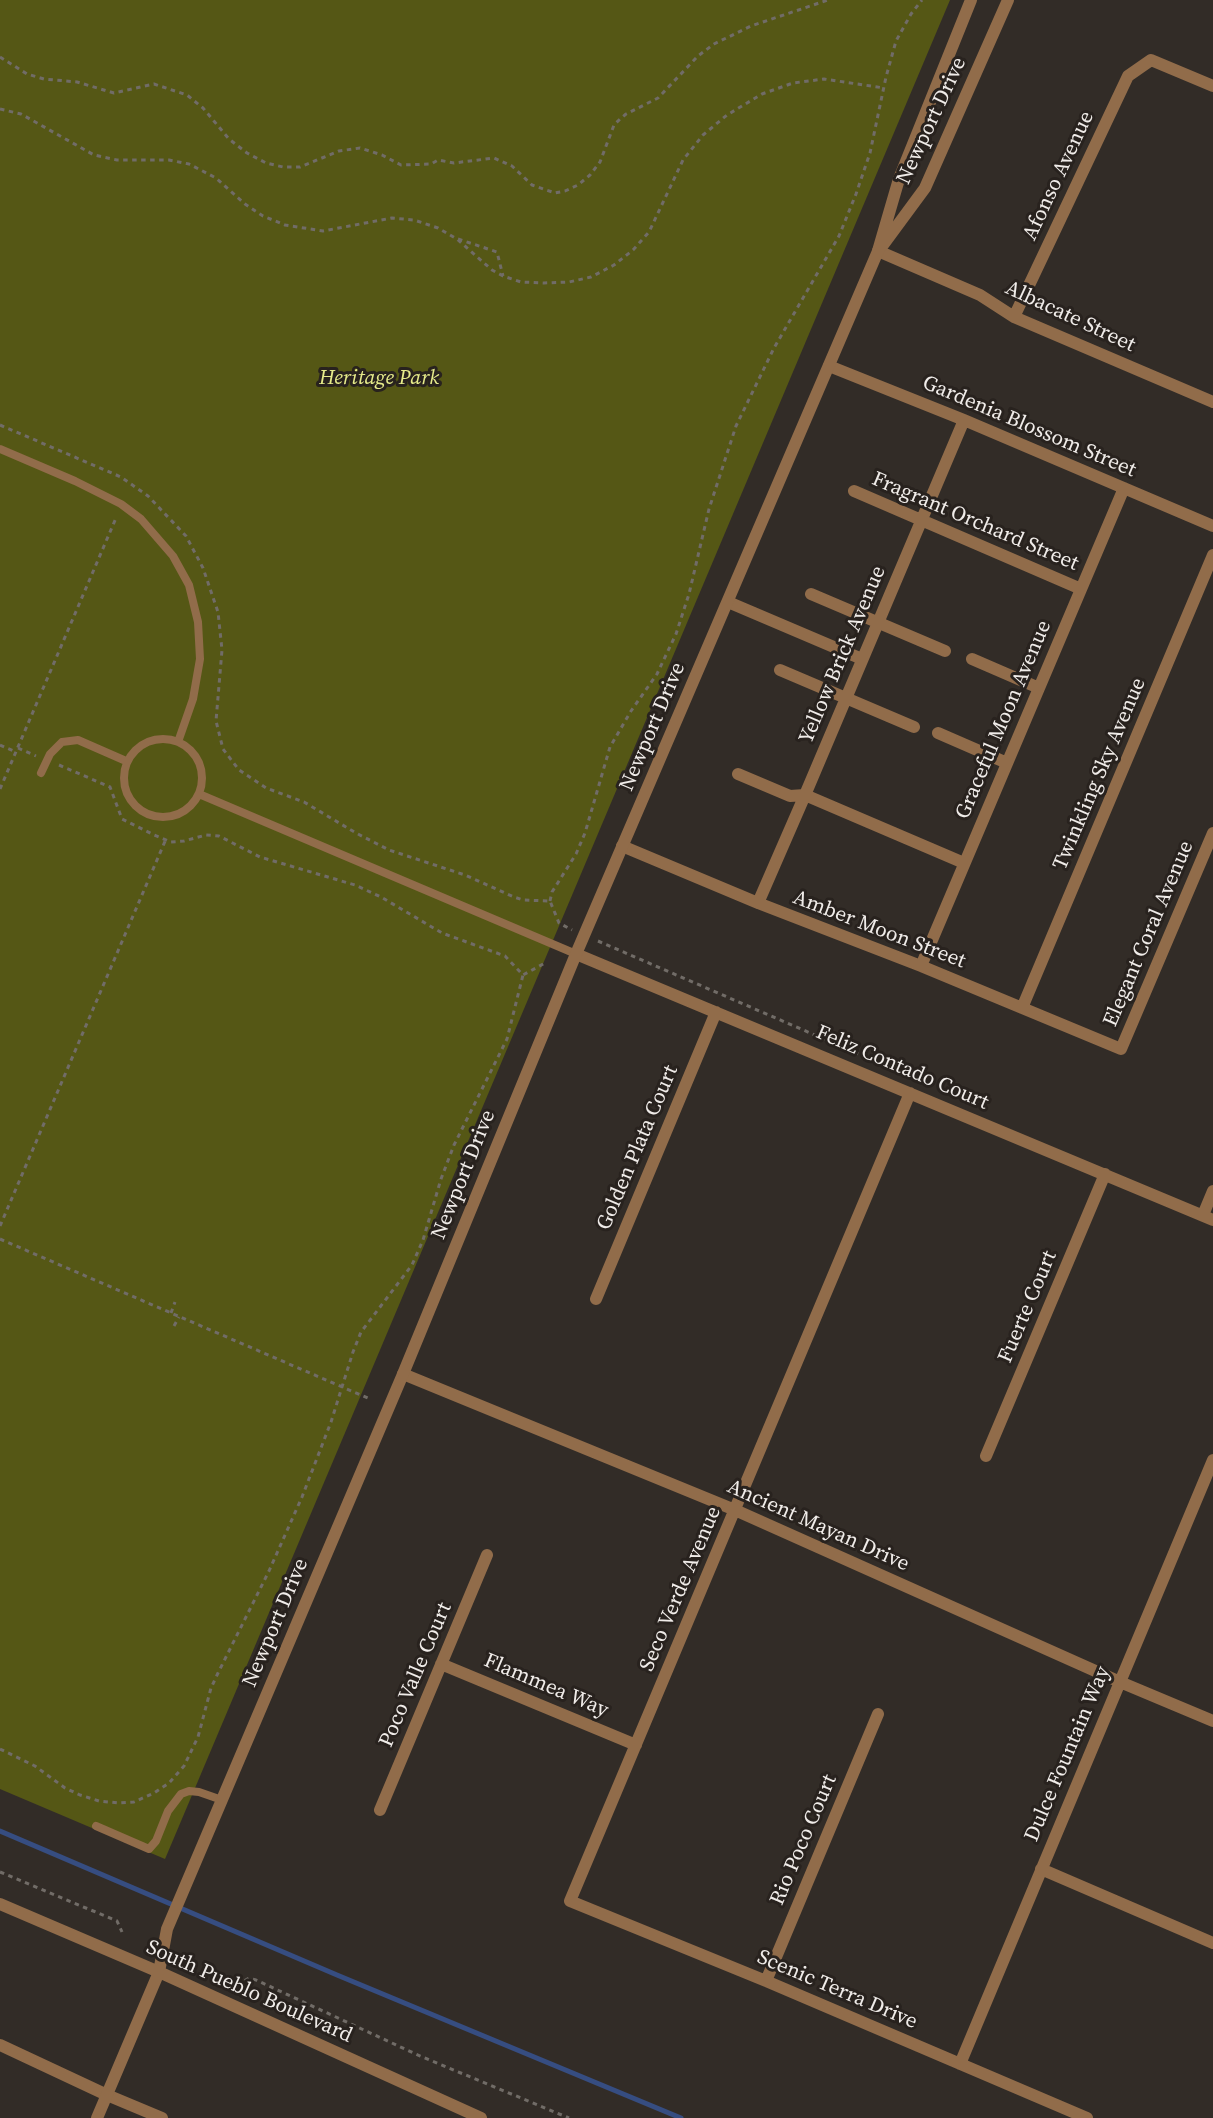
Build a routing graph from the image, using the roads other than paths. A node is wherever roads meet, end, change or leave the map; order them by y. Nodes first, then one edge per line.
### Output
1 (971, 0) edge
2 (1008, 0) edge
3 (1213, 86) edge
4 (878, 251) junction
5 (1014, 317) junction
6 (829, 366) junction
7 (1213, 402) edge
8 (964, 420) junction
9 (0, 450) edge
10 (1124, 488) junction
11 (854, 491) dead end
12 (921, 520) junction
13 (1213, 526) edge
14 (1213, 555) edge
15 (1081, 589) junction
16 (811, 594) dead end
17 (728, 602) junction
18 (878, 622) junction
19 (945, 651) dead end
20 (862, 659) junction
21 (972, 659) dead end
22 (780, 670) dead end
23 (1039, 688) junction
24 (846, 699) junction
25 (914, 727) dead end
26 (938, 733) dead end
27 (178, 742) junction
28 (126, 762) junction
29 (1007, 763) junction
30 (41, 773) dead end
31 (738, 774) dead end
32 (199, 794) junction
33 (806, 795) junction
34 (1213, 833) edge
35 (622, 846) junction
36 (964, 863) junction
37 (758, 903) junction
38 (576, 954) junction
39 (921, 966) junction
40 (1022, 1008) junction
41 (716, 1012) junction
42 (1121, 1049) joint
43 (910, 1093) junction
44 (1105, 1174) junction
45 (1213, 1191) edge
46 (1208, 1217) edge
47 (596, 1299) dead end
48 (404, 1374) junction
49 (986, 1456) dead end
50 (1213, 1460) edge
51 (735, 1510) junction
52 (487, 1555) dead end
53 (441, 1664) junction
54 (1120, 1682) junction
55 (878, 1714) dead end
56 (1213, 1721) edge
57 (636, 1745) junction
58 (222, 1800) junction
59 (380, 1810) dead end
60 (96, 1827) dead end
61 (1041, 1869) junction
62 (570, 1901) joint
63 (0, 1904) edge
64 (1213, 1942) edge
65 (159, 1972) junction
66 (766, 1981) junction
67 (0, 2045) edge
68 (960, 2064) junction
69 (107, 2095) junction
70 (97, 2118) edge
71 (162, 2118) edge
72 (481, 2118) edge
73 (1087, 2118) edge

1 - 4 street, Newport Drive
2 - 4 street, Newport Drive
3 - 5 street, Afonso Avenue
4 - 5 street, Albacate Street
4 - 6 street, Newport Drive
5 - 7 street, Albacate Street
6 - 8 street, Gardenia Blossom Street
6 - 17 street, Newport Drive
8 - 10 street, Gardenia Blossom Street
8 - 12 street, Yellow Brick Avenue
9 - 27 lane
10 - 13 street, Gardenia Blossom Street
10 - 15 street, Graceful Moon Avenue
11 - 12 street, Fragrant Orchard Street
12 - 15 street, Fragrant Orchard Street
12 - 18 street, Yellow Brick Avenue
14 - 40 street, Twinkling Sky Avenue
15 - 23 street, Graceful Moon Avenue
16 - 18 street
17 - 20 street
17 - 35 street, Newport Drive
18 - 19 street
18 - 20 street, Yellow Brick Avenue
20 - 24 street, Yellow Brick Avenue
21 - 23 street
22 - 24 street
23 - 29 street, Graceful Moon Avenue
24 - 25 street
24 - 33 street, Yellow Brick Avenue
26 - 29 street
27 - 28 lane
27 - 32 lane
28 - 30 lane
28 - 32 lane
29 - 36 street, Graceful Moon Avenue
31 - 33 street
32 - 38 lane
33 - 36 street
33 - 37 street, Yellow Brick Avenue
34 - 42 street, Elegant Coral Avenue
35 - 37 street, Amber Moon Street
35 - 38 street, Newport Drive
36 - 39 street, Graceful Moon Avenue
37 - 39 street, Amber Moon Street
38 - 41 street, Feliz Contado Court
38 - 48 street, Newport Drive
39 - 40 street, Amber Moon Street
40 - 42 street, Amber Moon Street
41 - 43 street, Feliz Contado Court
41 - 47 street, Golden Plata Court
43 - 44 street, Feliz Contado Court
43 - 51 street, Seco Verde Avenue
44 - 46 street, Feliz Contado Court
44 - 49 street, Fuerte Court
45 - 46 street
48 - 51 street, Ancient Mayan Drive
48 - 58 street, Newport Drive
50 - 54 street, Dulce Fountain Way
51 - 54 street, Ancient Mayan Drive
51 - 57 street, Seco Verde Avenue
52 - 53 street, Poco Valle Court
53 - 57 street, Flammea Way
53 - 59 street, Poco Valle Court
54 - 56 street, Ancient Mayan Drive
54 - 61 street, Dulce Fountain Way
55 - 66 street, Rio Poco Court
57 - 62 street, Seco Verde Avenue
58 - 60 lane
58 - 65 street, Newport Drive
61 - 64 street
61 - 68 street, Dulce Fountain Way
62 - 66 street, Scenic Terra Drive
63 - 65 street, South Pueblo Boulevard
65 - 69 street, Newport Drive
65 - 72 street, South Pueblo Boulevard
66 - 68 street, Scenic Terra Drive
67 - 69 street
68 - 73 street, Scenic Terra Drive
69 - 70 street, Newport Drive
69 - 71 street

